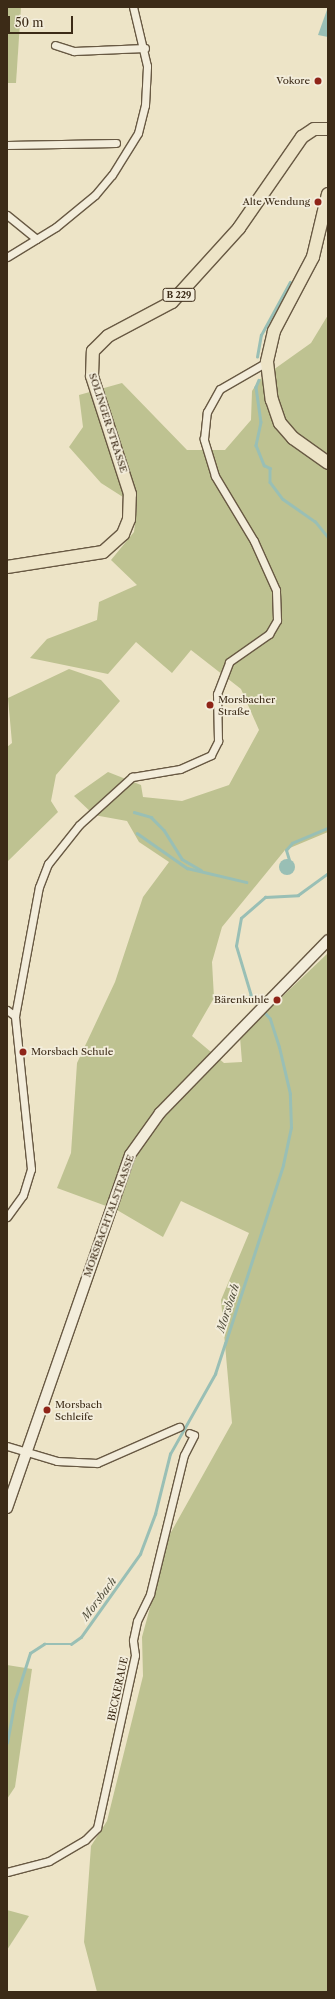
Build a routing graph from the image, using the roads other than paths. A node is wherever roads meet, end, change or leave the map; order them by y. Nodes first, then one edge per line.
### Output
1 (132, 7) edge
2 (55, 45) dead end
3 (145, 48) junction
4 (328, 128) edge
5 (116, 143) dead end
6 (7, 145) edge
7 (328, 194) edge
8 (7, 215) edge
9 (38, 238) junction
10 (7, 257) edge
11 (267, 362) junction
12 (328, 463) edge
13 (7, 567) edge
14 (328, 940) edge
15 (7, 1010) edge
16 (15, 1016) junction
17 (7, 1020) edge
18 (7, 1217) edge
19 (179, 1428) dead end
20 (192, 1434) dead end
21 (7, 1446) edge
22 (26, 1452) junction
23 (7, 1508) edge
24 (7, 1872) edge

1 - 3 street
2 - 3 street
3 - 9 street
4 - 13 main road, SOLINGER STRASSE / B 229
5 - 6 street
7 - 11 main road
8 - 9 street
9 - 10 street
11 - 12 main road
11 - 16 street
14 - 22 main road, MORSBACHTALSTRASSE
15 - 16 street
16 - 17 street
16 - 18 street
19 - 22 street
20 - 24 street, BECKERAUE
21 - 22 street
22 - 23 main road, MORSBACHTALSTRASSE

